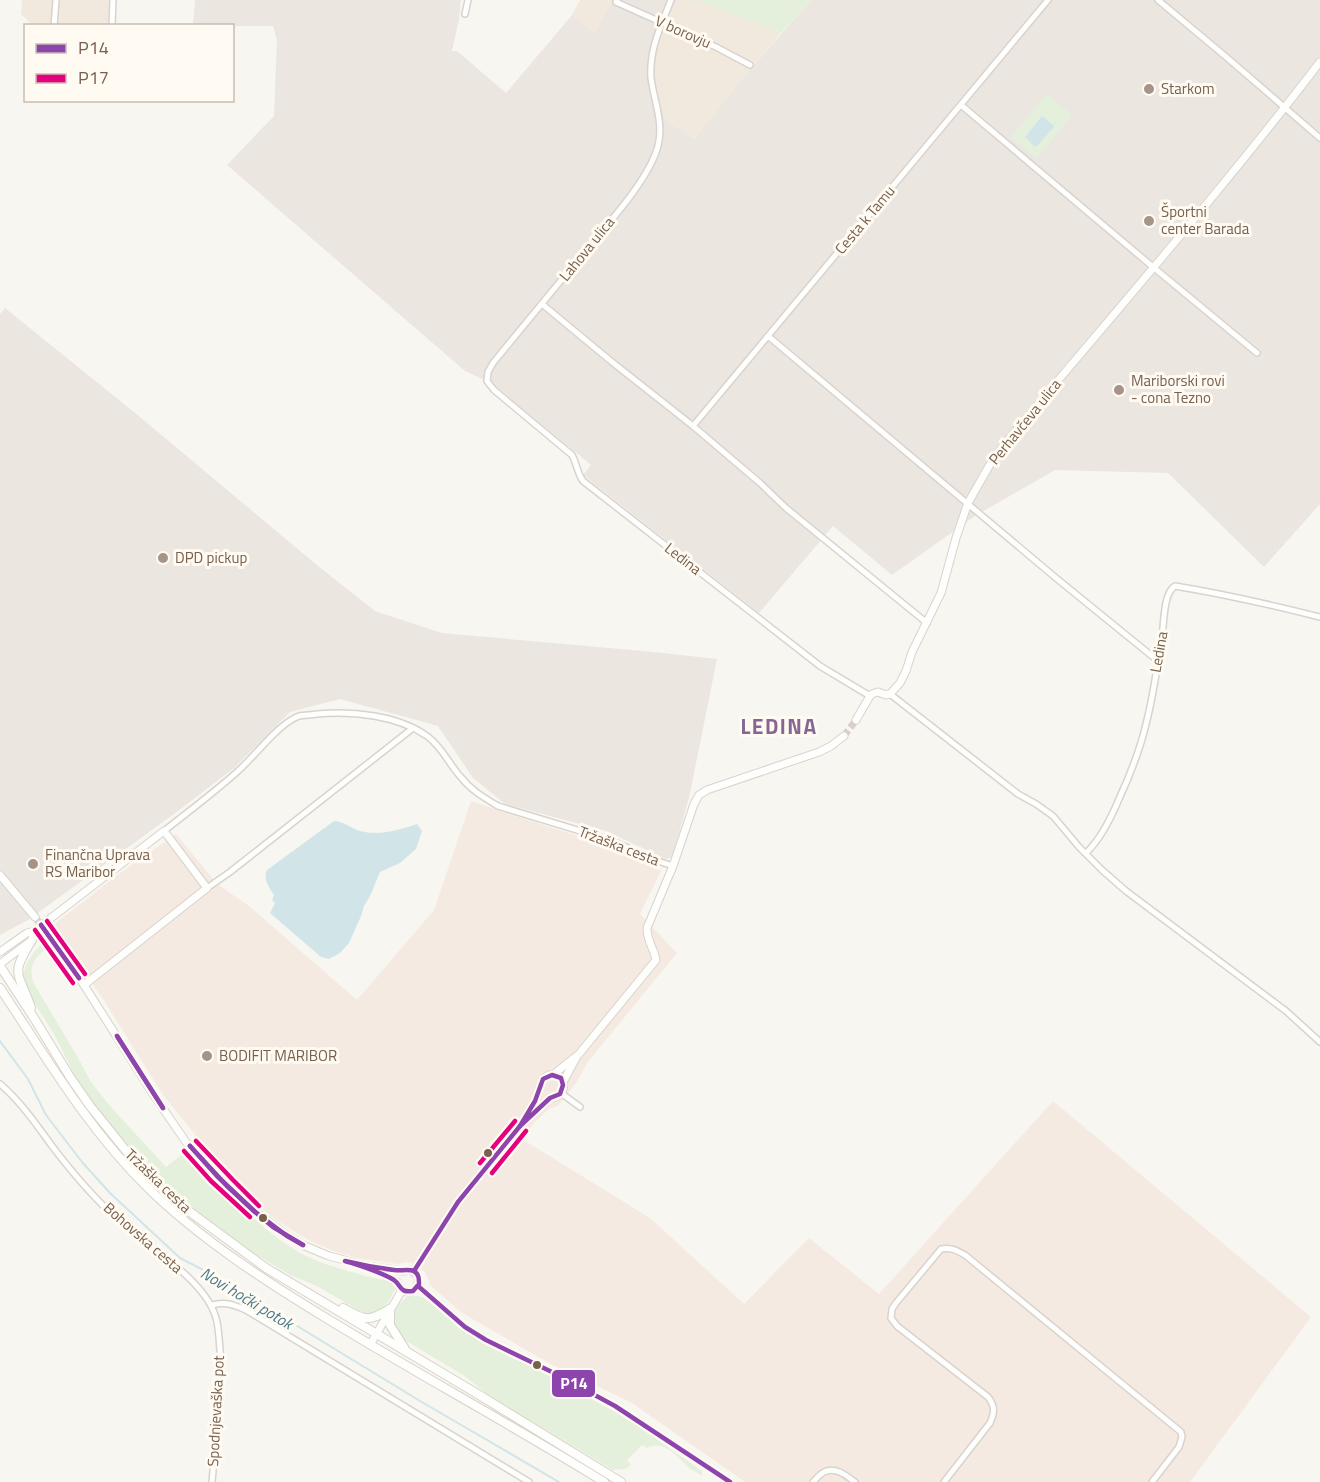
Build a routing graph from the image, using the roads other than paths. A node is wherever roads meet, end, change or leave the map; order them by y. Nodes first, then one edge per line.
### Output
1 (56, 0) edge
2 (113, 0) edge
3 (468, 0) edge
4 (617, 0) edge
5 (671, 0) edge
6 (1048, 0) edge
7 (1158, 0) edge
8 (465, 14) dead end
9 (662, 22) junction
10 (54, 24) edge
11 (112, 24) edge
12 (1320, 62) edge
13 (750, 65) dead end
14 (961, 105) junction
15 (1285, 107) junction
16 (1320, 138) edge
17 (1153, 267) junction
18 (542, 304) junction
19 (768, 336) junction
20 (1257, 353) dead end
21 (693, 426) junction
22 (569, 452) joint
23 (968, 503) junction
24 (1320, 617) edge
25 (927, 622) junction
26 (1158, 661) junction
27 (890, 694) junction
28 (870, 696) junction
29 (856, 720) tunnel mouth
30 (413, 728) junction
31 (844, 736) tunnel mouth
32 (164, 831) junction
33 (1086, 854) junction
34 (672, 866) junction
35 (0, 875) edge
36 (207, 888) junction
37 (35, 917) tunnel mouth
38 (35, 931) junction
39 (49, 936) tunnel mouth
40 (32, 940) junction
41 (0, 952) edge
42 (0, 965) edge
43 (84, 985) junction
44 (0, 988) edge
45 (34, 1018) junction
46 (1320, 1042) edge
47 (579, 1054) junction
48 (554, 1074) junction
49 (563, 1082) junction
50 (0, 1084) edge
51 (541, 1089) junction
52 (561, 1093) junction
53 (550, 1098) junction
54 (580, 1107) dead end
55 (520, 1126) junction
56 (367, 1266) junction
57 (403, 1271) junction
58 (414, 1271) junction
59 (397, 1282) junction
60 (418, 1286) junction
61 (402, 1290) junction
62 (212, 1305) junction
63 (329, 1306) junction
64 (390, 1309) junction
65 (376, 1334) junction
66 (370, 1345) junction
67 (405, 1351) junction
68 (212, 1482) edge
69 (529, 1482) edge
70 (604, 1482) edge
71 (621, 1482) edge
72 (730, 1482) edge
73 (813, 1482) edge
74 (855, 1482) edge
75 (944, 1482) edge
76 (1152, 1482) edge

1 - 10 street
2 - 11 street
3 - 8 street
4 - 9 street, V borovju
5 - 9 street, Lahova ulica
6 - 14 street, Cesta k Tamu
7 - 15 street
9 - 13 street, V borovju
9 - 18 street, Lahova ulica
12 - 15 street, Perhavčeva ulica
14 - 17 street
14 - 19 street, Cesta k Tamu
15 - 16 street
15 - 17 street, Perhavčeva ulica
17 - 20 street
17 - 23 street, Perhavčeva ulica
18 - 21 street
18 - 22 street, Lahova ulica
19 - 21 street, Cesta k Tamu
19 - 23 street
21 - 25 street
22 - 28 street, Ledina
23 - 25 street, Perhavčeva ulica
23 - 26 street
24 - 26 street, Ledina
25 - 27 street, Perhavčeva ulica
26 - 33 street, Ledina
27 - 28 street
27 - 33 street
28 - 29 street
30 - 32 street, Tržaška cesta
30 - 34 street, Tržaška cesta
30 - 36 street
31 - 34 street
32 - 36 street
32 - 38 street, Tržaška cesta, bridge
33 - 46 street
34 - 47 street, Tržaška cesta
35 - 37 street
36 - 43 street
38 - 40 street
38 - 41 street, Tržaška cesta
39 - 43 street
40 - 42 street, Tržaška cesta
40 - 45 main road
42 - 45 main road, Tržaška cesta
43 - 56 street
44 - 66 main road, Tržaška cesta
45 - 63 main road, Tržaška cesta
47 - 48 street
47 - 49 street
48 - 49 street
48 - 51 street
49 - 52 street
50 - 62 street, Bohovska cesta
51 - 53 street
51 - 55 street
52 - 53 street
52 - 54 street
53 - 55 street
55 - 58 street
56 - 57 street
56 - 59 street
57 - 58 street
57 - 59 street
58 - 60 street
59 - 61 street
60 - 61 street
60 - 72 street
61 - 64 street
62 - 68 street, Spodnjevaška pot
62 - 69 street
63 - 64 main road
63 - 65 main road, Tržaška cesta
64 - 65 street
64 - 67 main road
65 - 66 street
65 - 67 main road, Tržaška cesta
66 - 70 main road, Tržaška cesta
67 - 71 main road, Tržaška cesta
73 - 74 street
75 - 76 street

